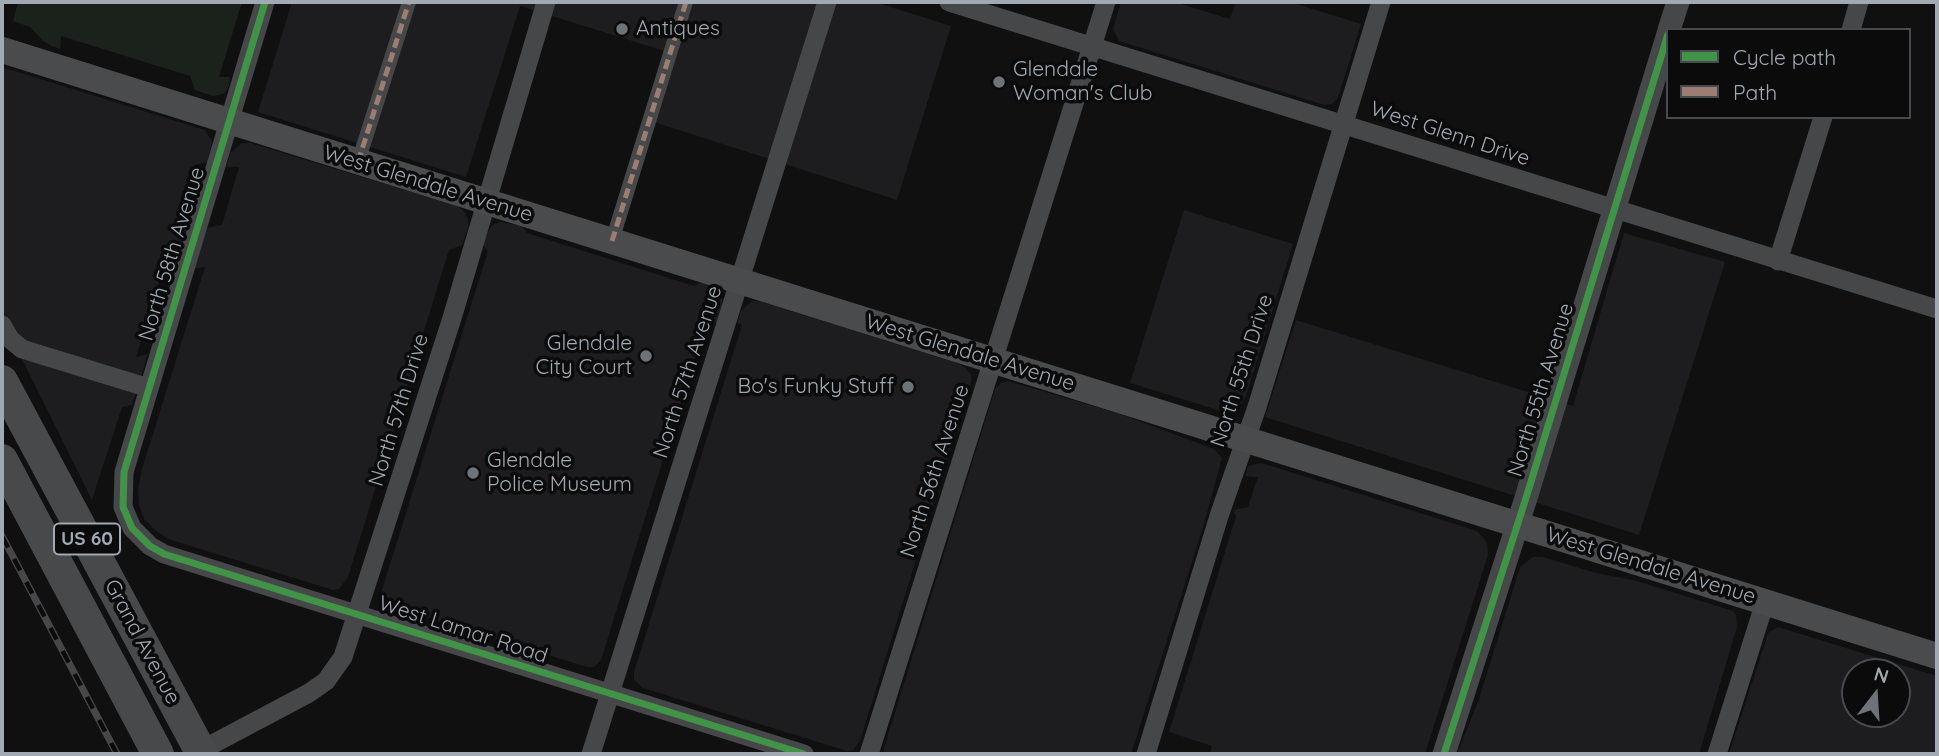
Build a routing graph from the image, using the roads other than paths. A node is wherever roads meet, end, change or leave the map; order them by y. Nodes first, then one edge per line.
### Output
1 (265, 2) edge
2 (409, 2) edge
3 (547, 2) edge
4 (686, 2) edge
5 (827, 2) edge
6 (949, 2) edge
7 (1107, 2) edge
8 (1381, 2) edge
9 (1678, 2) edge
10 (1859, 2) edge
11 (1669, 28) edge
12 (1851, 28) edge
13 (1666, 39) edge
14 (1093, 46) junction
15 (2, 50) edge
16 (1822, 119) edge
17 (230, 121) junction
18 (1344, 124) junction
19 (358, 162) junction
20 (486, 202) junction
21 (1614, 210) junction
22 (612, 241) junction
23 (1778, 261) junction
24 (741, 281) junction
25 (1937, 309) edge
26 (2, 326) edge
27 (994, 361) junction
28 (2, 381) edge
29 (149, 388) junction
30 (1246, 439) junction
31 (2, 460) edge
32 (126, 517) joint
33 (1518, 524) junction
34 (1765, 602) junction
35 (358, 615) junction
36 (1937, 656) edge
37 (610, 695) junction
38 (199, 753) edge
39 (158, 754) edge
40 (591, 754) edge
41 (804, 754) edge
42 (869, 754) edge
43 (1146, 754) edge
44 (1444, 754) edge
45 (1717, 754) edge

1 - 17 street, North 58th Avenue
2 - 19 street
3 - 20 street, North 57th Drive
4 - 22 street
5 - 24 street, North 57th Avenue
6 - 14 street, West Glenn Drive
7 - 14 street, North 56th Avenue
8 - 18 street, North 55th Drive
9 - 11 street, North 55th Avenue
10 - 12 street
13 - 21 street, North 55th Avenue
14 - 18 street, West Glenn Drive
14 - 27 street, North 56th Avenue
15 - 17 main road, West Glendale Avenue
16 - 23 street
17 - 19 main road, West Glendale Avenue
17 - 29 street, North 58th Avenue
18 - 21 street, West Glenn Drive
18 - 30 street, North 55th Drive
19 - 20 main road, West Glendale Avenue
20 - 22 main road, West Glendale Avenue
20 - 35 street, North 57th Drive
21 - 23 street, West Glenn Drive
21 - 33 street, North 55th Avenue
22 - 24 main road, West Glendale Avenue
23 - 25 street, West Glenn Drive
24 - 27 main road, West Glendale Avenue
24 - 37 street, North 57th Avenue
26 - 29 street
27 - 30 main road, West Glendale Avenue
27 - 42 street, North 56th Avenue
28 - 38 highway, Grand Avenue / US 60
29 - 32 street, North 58th Avenue
30 - 33 main road, West Glendale Avenue
30 - 43 street, North 55th Drive
31 - 39 highway, Grand Avenue / US 60
32 - 35 street, West Lamar Road
33 - 34 main road, West Glendale Avenue
33 - 44 street, North 55th Avenue
34 - 36 main road, West Glendale Avenue
34 - 45 street
35 - 37 street, West Lamar Road
35 - 38 street, North 57th Drive
37 - 40 street, North 57th Avenue
37 - 41 street, West Lamar Road

